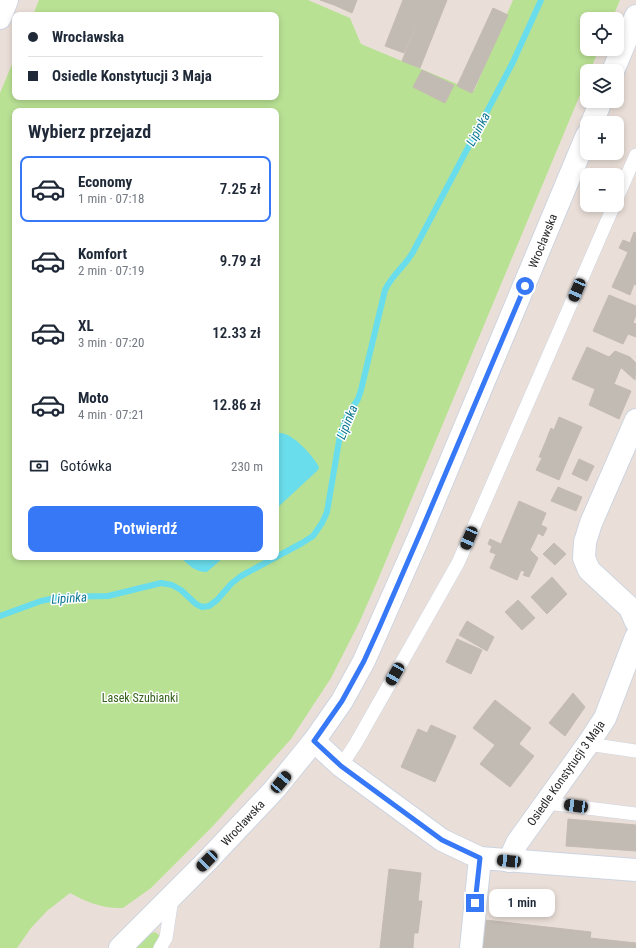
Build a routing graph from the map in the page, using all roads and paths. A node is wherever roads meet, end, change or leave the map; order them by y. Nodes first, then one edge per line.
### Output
1 (7, 0) edge
2 (636, 16) edge
3 (0, 18) edge
4 (616, 64) edge
5 (580, 152) edge
6 (636, 155) edge
7 (624, 182) edge
8 (611, 212) edge
9 (636, 420) edge
10 (636, 622) edge
11 (636, 637) edge
12 (314, 741) junction
13 (588, 744) junction
14 (636, 751) edge
15 (341, 766) junction
16 (547, 802) junction
17 (636, 814) edge
18 (480, 858) junction
19 (509, 861) junction
20 (636, 870) edge
21 (172, 896) junction
22 (120, 948) edge
23 (160, 948) edge
24 (471, 948) edge

1 - 3 street
2 - 4 street
5 - 12 street, Wrocławska
6 - 7 lane
8 - 15 lane
9 - 10 street
11 - 13 street, Osiedle Konstytucji 3 Maja
12 - 15 street
12 - 21 street, Wrocławska
13 - 14 lane
13 - 16 street, Osiedle Konstytucji 3 Maja
15 - 18 street
16 - 17 lane
16 - 19 street, Osiedle Konstytucji 3 Maja
18 - 19 street
18 - 24 street
19 - 20 street
21 - 22 street, Wrocławska
21 - 23 lane

